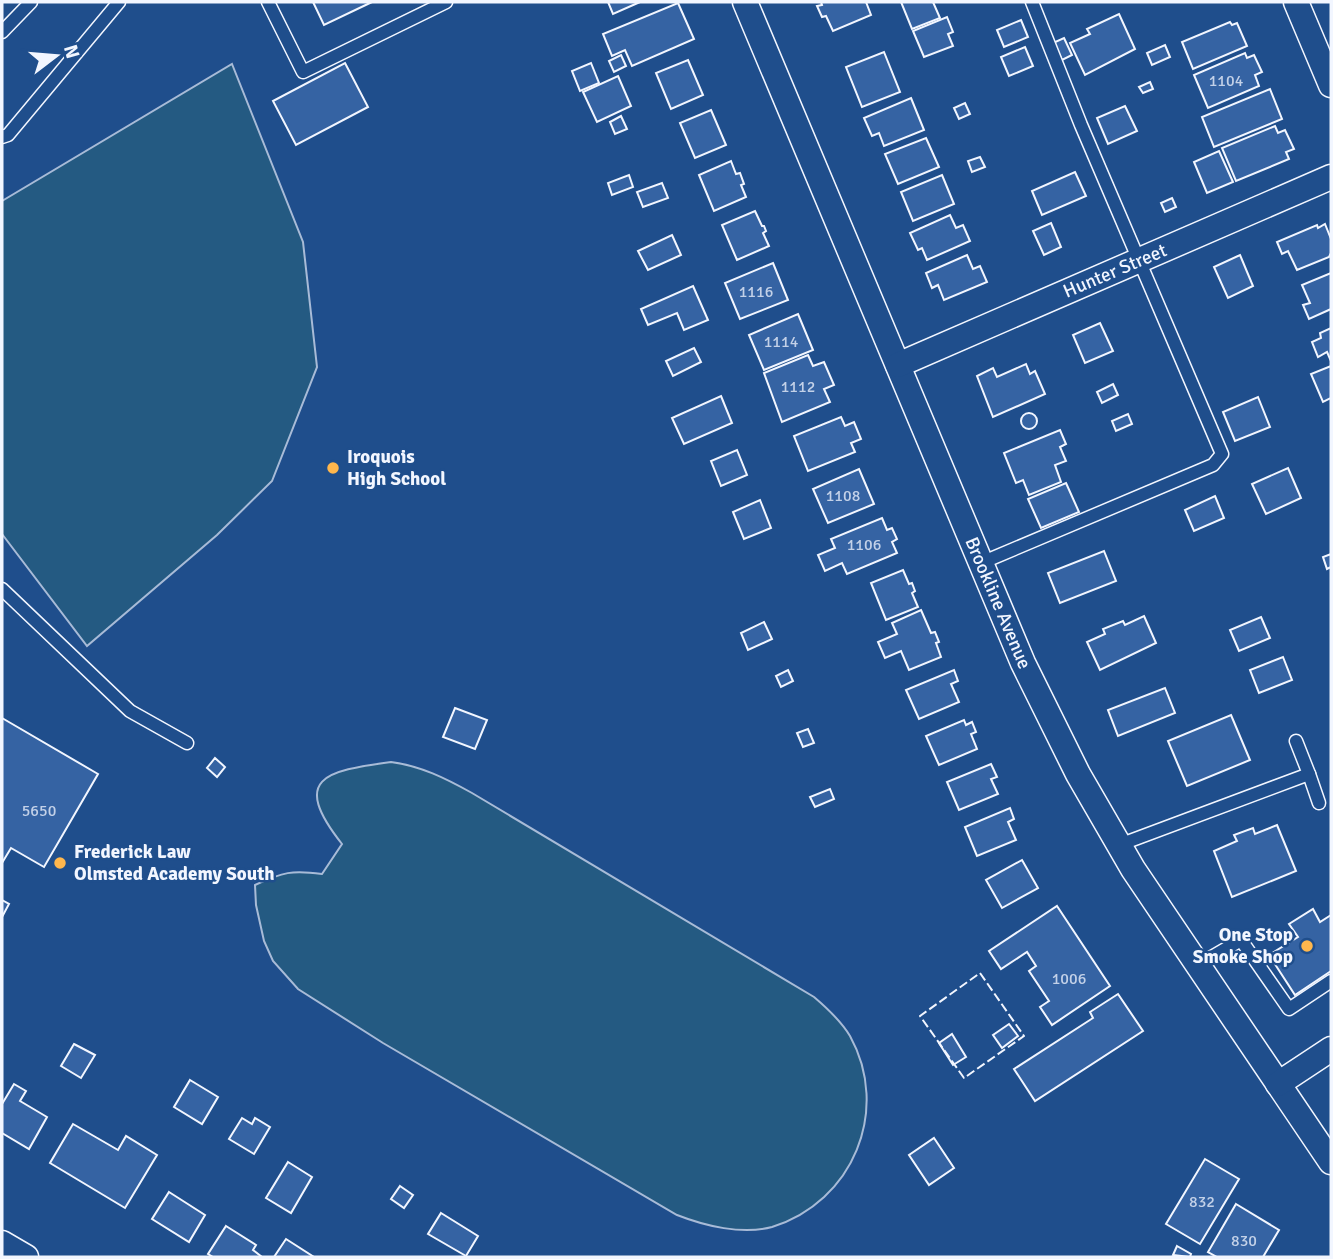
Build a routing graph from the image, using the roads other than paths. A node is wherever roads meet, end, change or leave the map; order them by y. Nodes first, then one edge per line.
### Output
1 (31, 2) edge
2 (119, 2) edge
3 (268, 2) edge
4 (446, 2) edge
5 (746, 2) edge
6 (1032, 2) edge
7 (1296, 2) edge
8 (2, 32) edge
9 (1331, 85) edge
10 (2, 137) edge
11 (1331, 177) edge
12 (1140, 260) junction
13 (898, 365) junction
14 (981, 563) junction
15 (2, 589) edge
16 (1296, 741) dead end
17 (187, 743) dead end
18 (1309, 774) junction
19 (1319, 803) dead end
20 (1119, 845) junction
21 (1198, 965) junction
22 (1331, 981) edge
23 (1331, 1049) edge
24 (1278, 1084) junction
25 (1331, 1162) edge
26 (2, 1243) edge
27 (26, 1257) edge

1 - 8 lane
2 - 10 lane
3 - 4 lane
5 - 13 street, Brookline Avenue
6 - 12 lane
7 - 9 street
11 - 12 street, Hunter Street
12 - 13 street, Hunter Street
12 - 14 lane
13 - 14 street, Brookline Avenue
14 - 20 street, Brookline Avenue
15 - 17 lane
16 - 18 lane
18 - 19 lane
18 - 20 lane
20 - 21 street, Brookline Avenue
21 - 22 lane
21 - 24 street, Brookline Avenue
23 - 24 street
24 - 25 street, Brookline Avenue
26 - 27 street

